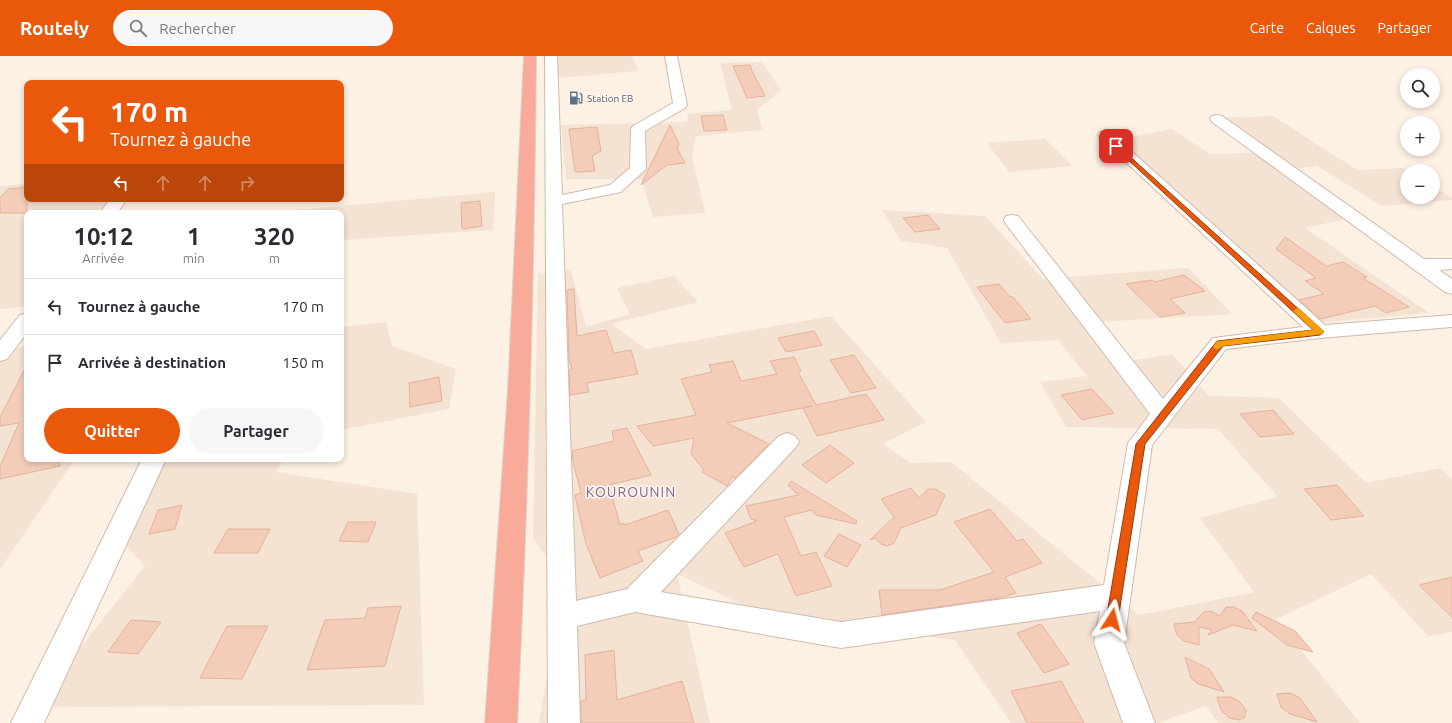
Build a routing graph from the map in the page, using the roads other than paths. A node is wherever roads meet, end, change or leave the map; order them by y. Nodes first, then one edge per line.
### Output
1 (530, 56) edge
2 (551, 56) edge
3 (671, 56) edge
4 (1217, 119) dead end
5 (1105, 135) dead end
6 (554, 201) junction
7 (117, 202) edge
8 (110, 210) edge
9 (1012, 220) dead end
10 (1452, 264) edge
11 (1420, 265) junction
12 (1452, 288) edge
13 (1452, 321) edge
14 (24, 323) edge
15 (1320, 332) junction
16 (0, 354) edge
17 (1163, 415) junction
18 (787, 442) dead end
19 (153, 462) edge
20 (1116, 596) junction
21 (635, 600) junction
22 (562, 617) junction
23 (27, 723) edge
24 (501, 723) edge
25 (564, 723) edge
26 (1139, 723) edge

1 - 24 highway
2 - 6 street
3 - 6 street
4 - 11 street
5 - 15 street
6 - 22 street
7 - 8 street
9 - 17 street
10 - 11 street
11 - 12 street
13 - 15 street
14 - 16 street
15 - 17 street
17 - 20 street
18 - 21 street
19 - 23 street
20 - 21 street
20 - 26 street
21 - 22 street
22 - 25 street

